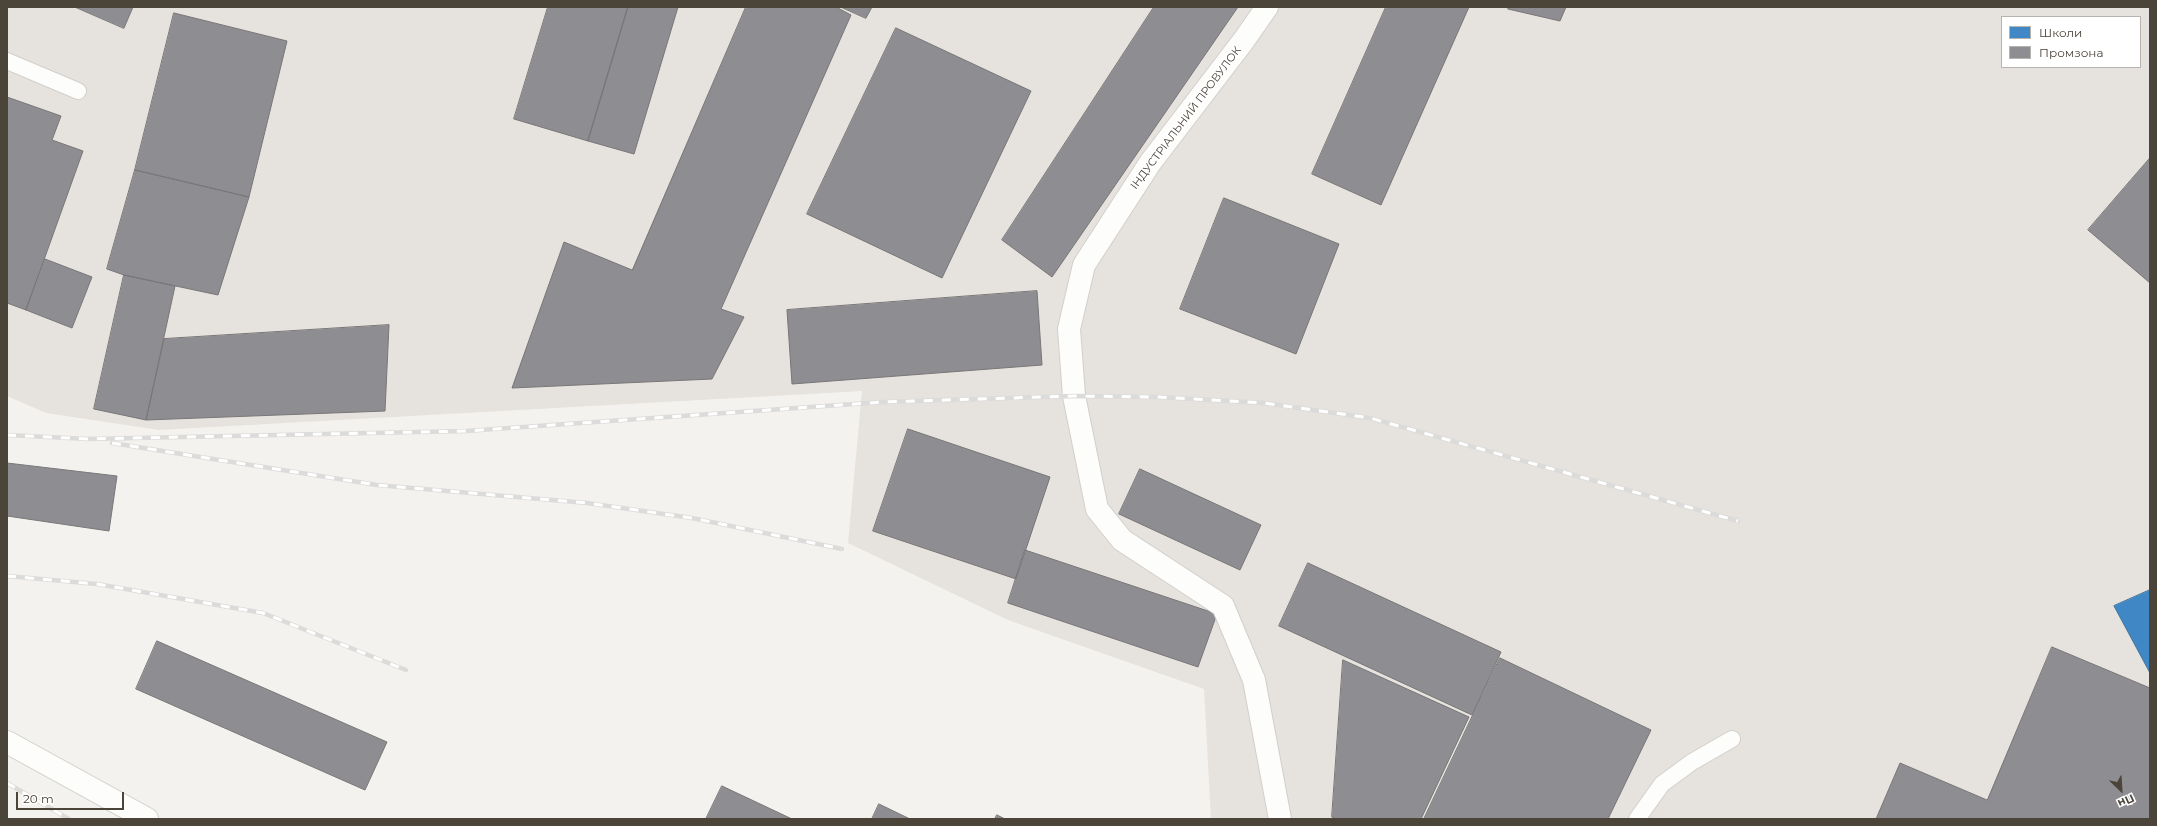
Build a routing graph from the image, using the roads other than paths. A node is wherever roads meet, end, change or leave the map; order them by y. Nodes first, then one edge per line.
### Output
1 (1267, 7) edge
2 (7, 61) edge
3 (78, 91) dead end
4 (1732, 739) dead end
5 (7, 742) edge
6 (147, 819) edge
7 (1280, 819) edge
8 (1637, 819) edge

1 - 7 street, ІНДУСТРІАЛЬНИЙ ПРОВУЛОК
2 - 3 lane
4 - 8 lane
5 - 6 street

